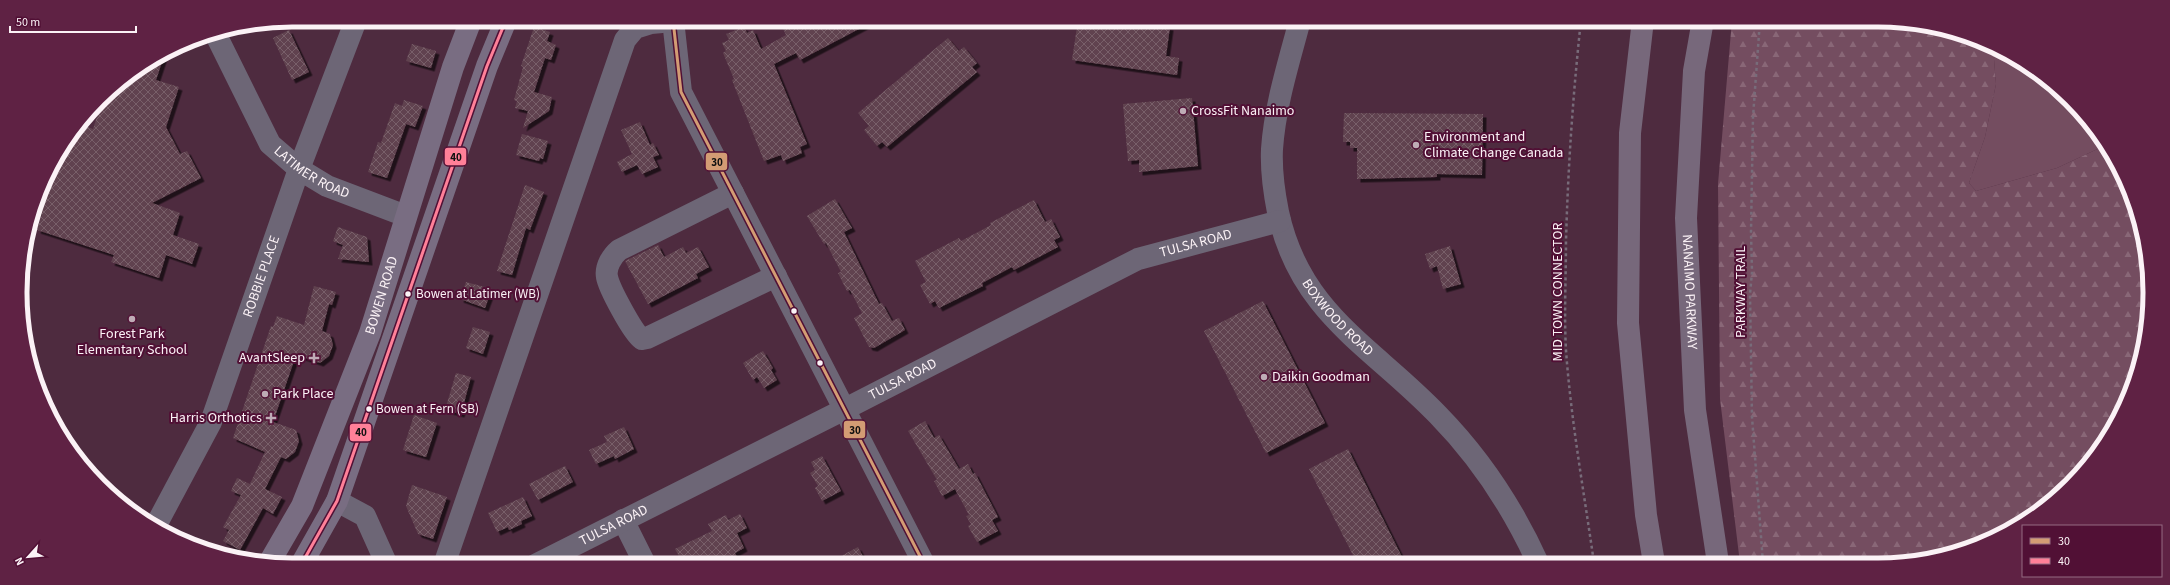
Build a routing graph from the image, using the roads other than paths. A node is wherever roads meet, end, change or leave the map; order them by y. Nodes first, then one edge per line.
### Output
1 (353, 27) edge
2 (468, 27) edge
3 (503, 27) edge
4 (638, 27) edge
5 (674, 27) edge
6 (1298, 27) edge
7 (1642, 27) edge
8 (1702, 27) edge
9 (217, 38) edge
10 (298, 169) junction
11 (733, 193) junction
12 (406, 216) junction
13 (1280, 221) junction
14 (776, 276) junction
15 (845, 409) junction
16 (337, 502) junction
17 (624, 520) junction
18 (158, 521) edge
19 (272, 557) edge
20 (305, 558) edge
21 (384, 558) edge
22 (446, 558) edge
23 (549, 558) edge
24 (642, 558) edge
25 (921, 558) edge
26 (1536, 558) edge
27 (1653, 558) edge
28 (1717, 558) edge

1 - 10 street, ROBBIE PLACE
2 - 12 main road, BOWEN ROAD
3 - 16 main road, BOWEN ROAD
4 - 22 street
5 - 11 street
6 - 13 street, BOXWOOD ROAD
7 - 27 highway
8 - 28 highway, NANAIMO PARKWAY
9 - 10 street, LATIMER ROAD
10 - 12 street, LATIMER ROAD
10 - 18 street, ROBBIE PLACE
11 - 14 street
11 - 14 street
12 - 19 main road, BOWEN ROAD
13 - 15 street, TULSA ROAD
13 - 26 street, BOXWOOD ROAD
14 - 15 street
15 - 17 street, TULSA ROAD
15 - 25 street
16 - 20 main road, BOWEN ROAD
16 - 21 street
17 - 23 street, TULSA ROAD
17 - 24 street

